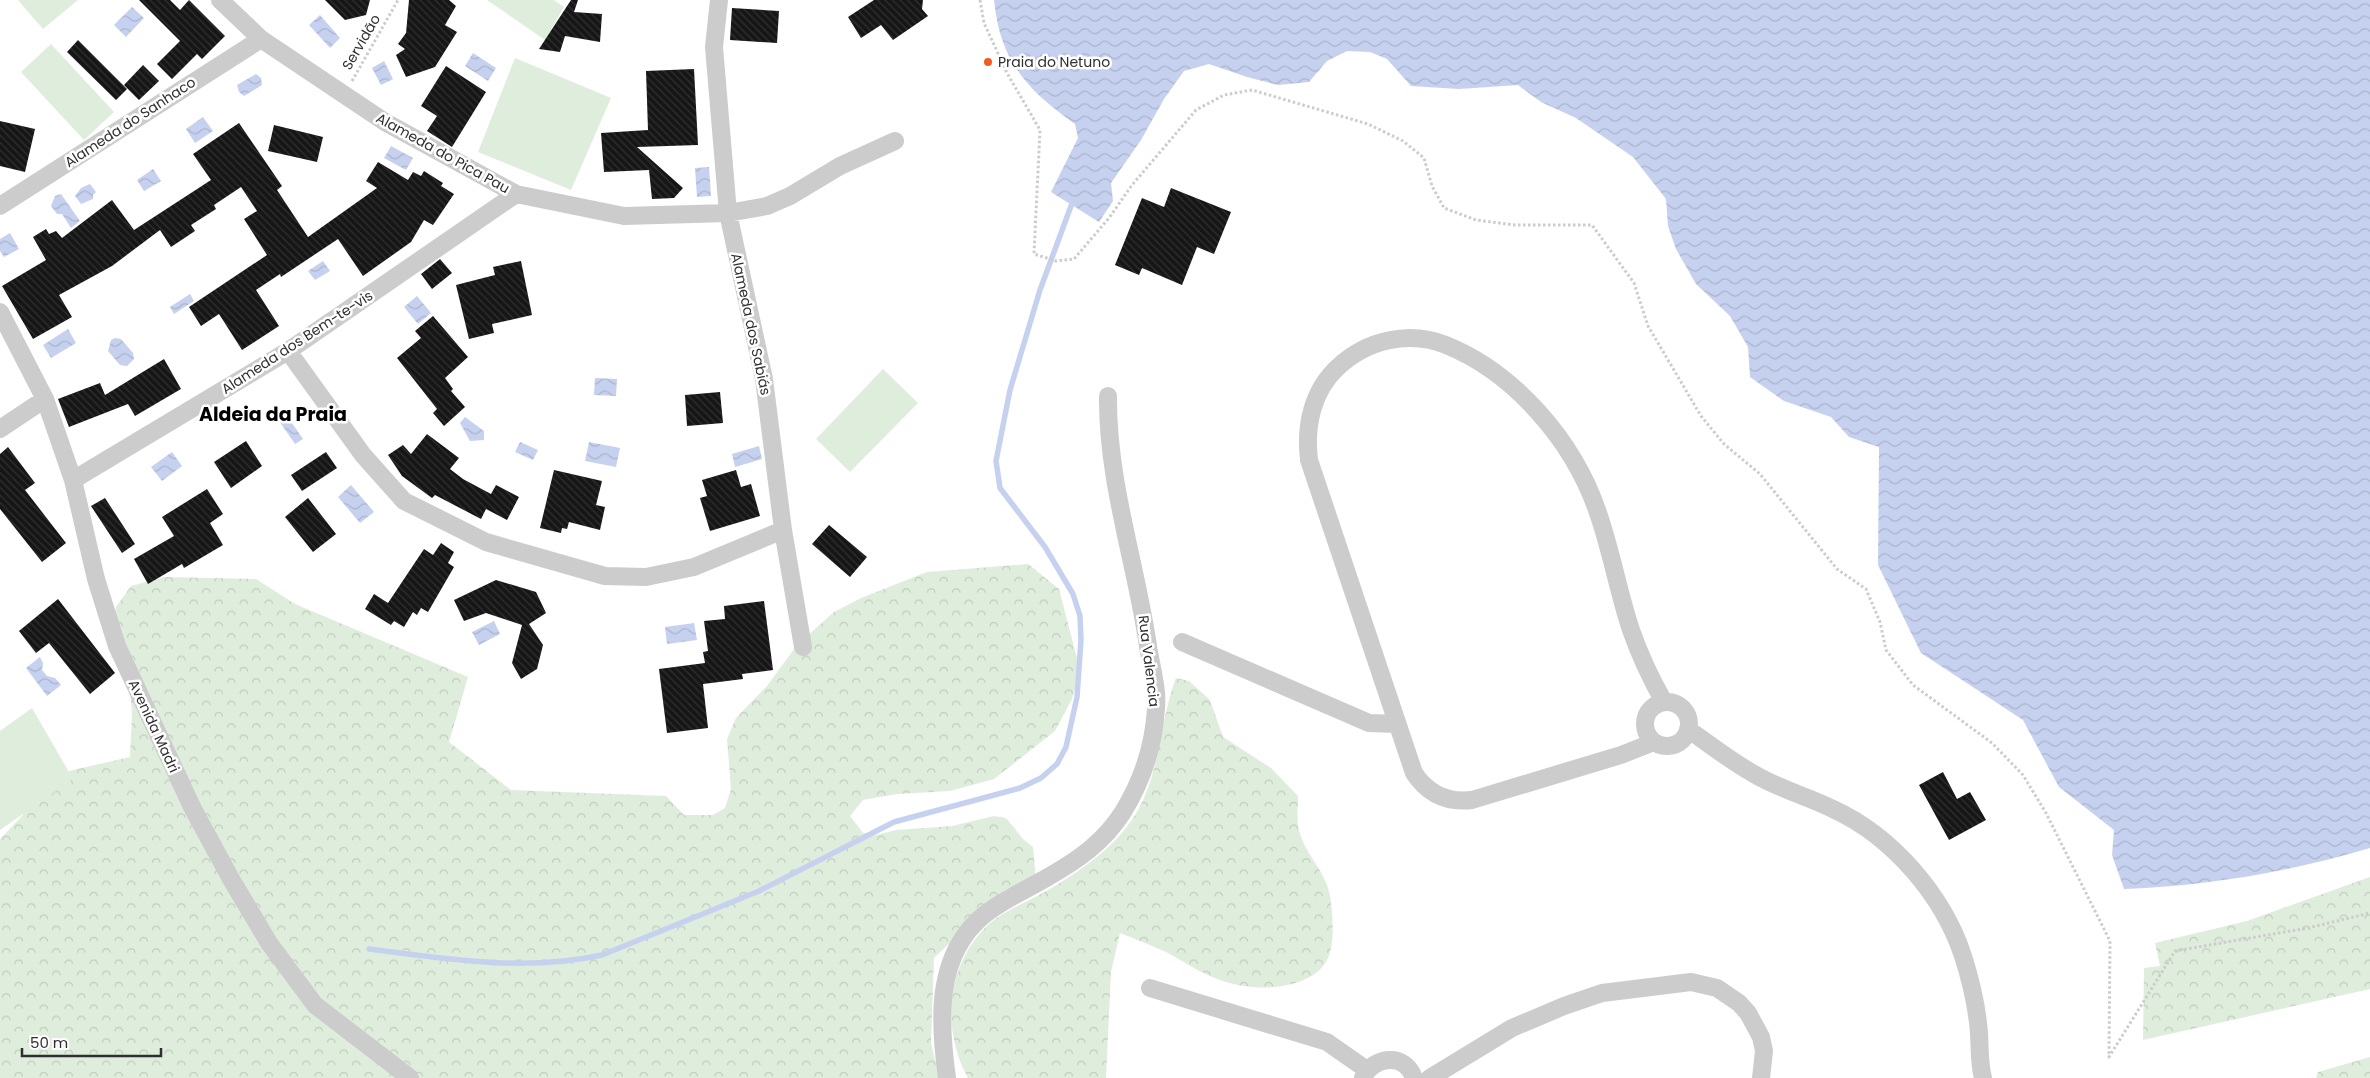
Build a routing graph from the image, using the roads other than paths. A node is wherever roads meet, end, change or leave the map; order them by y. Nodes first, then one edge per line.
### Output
1 (220, 0) edge
2 (719, 0) edge
3 (261, 39) junction
4 (895, 141) dead end
5 (516, 194) junction
6 (0, 206) edge
7 (728, 213) junction
8 (0, 312) edge
9 (288, 351) junction
10 (1108, 396) dead end
11 (45, 399) junction
12 (0, 429) edge
13 (73, 480) junction
14 (783, 530) junction
15 (1182, 642) dead end
16 (803, 647) dead end
17 (1664, 702) junction
18 (1397, 724) junction
19 (1688, 729) junction
20 (1654, 742) junction
21 (1150, 988) dead end
22 (1365, 1074) edge
23 (410, 1078) edge
24 (947, 1078) edge
25 (1414, 1078) edge
26 (1430, 1078) edge
27 (1761, 1078) edge
28 (1983, 1078) edge

1 - 3 street, Alameda do Pica Pau
2 - 7 street, Alameda dos Sabiás
3 - 5 street, Alameda do Pica Pau
3 - 6 street, Alameda do Sanhaco
4 - 7 street, Alameda do Pica Pau
5 - 7 street, Alameda do Pica Pau
5 - 9 street, Alameda dos Bem-te-vis
7 - 14 street, Alameda dos Sabiás
8 - 11 street, Avenida Madri
9 - 13 street, Alameda dos Bem-te-vis
9 - 14 street
10 - 24 street, Rua Valencia
11 - 12 street
11 - 13 street, Avenida Madri
13 - 23 street, Avenida Madri
14 - 16 street, Alameda dos Sabiás
15 - 18 street
17 - 18 street
17 - 19 street
17 - 20 street
18 - 20 street
19 - 20 street
19 - 28 street
21 - 22 street
22 - 25 street
26 - 27 street

